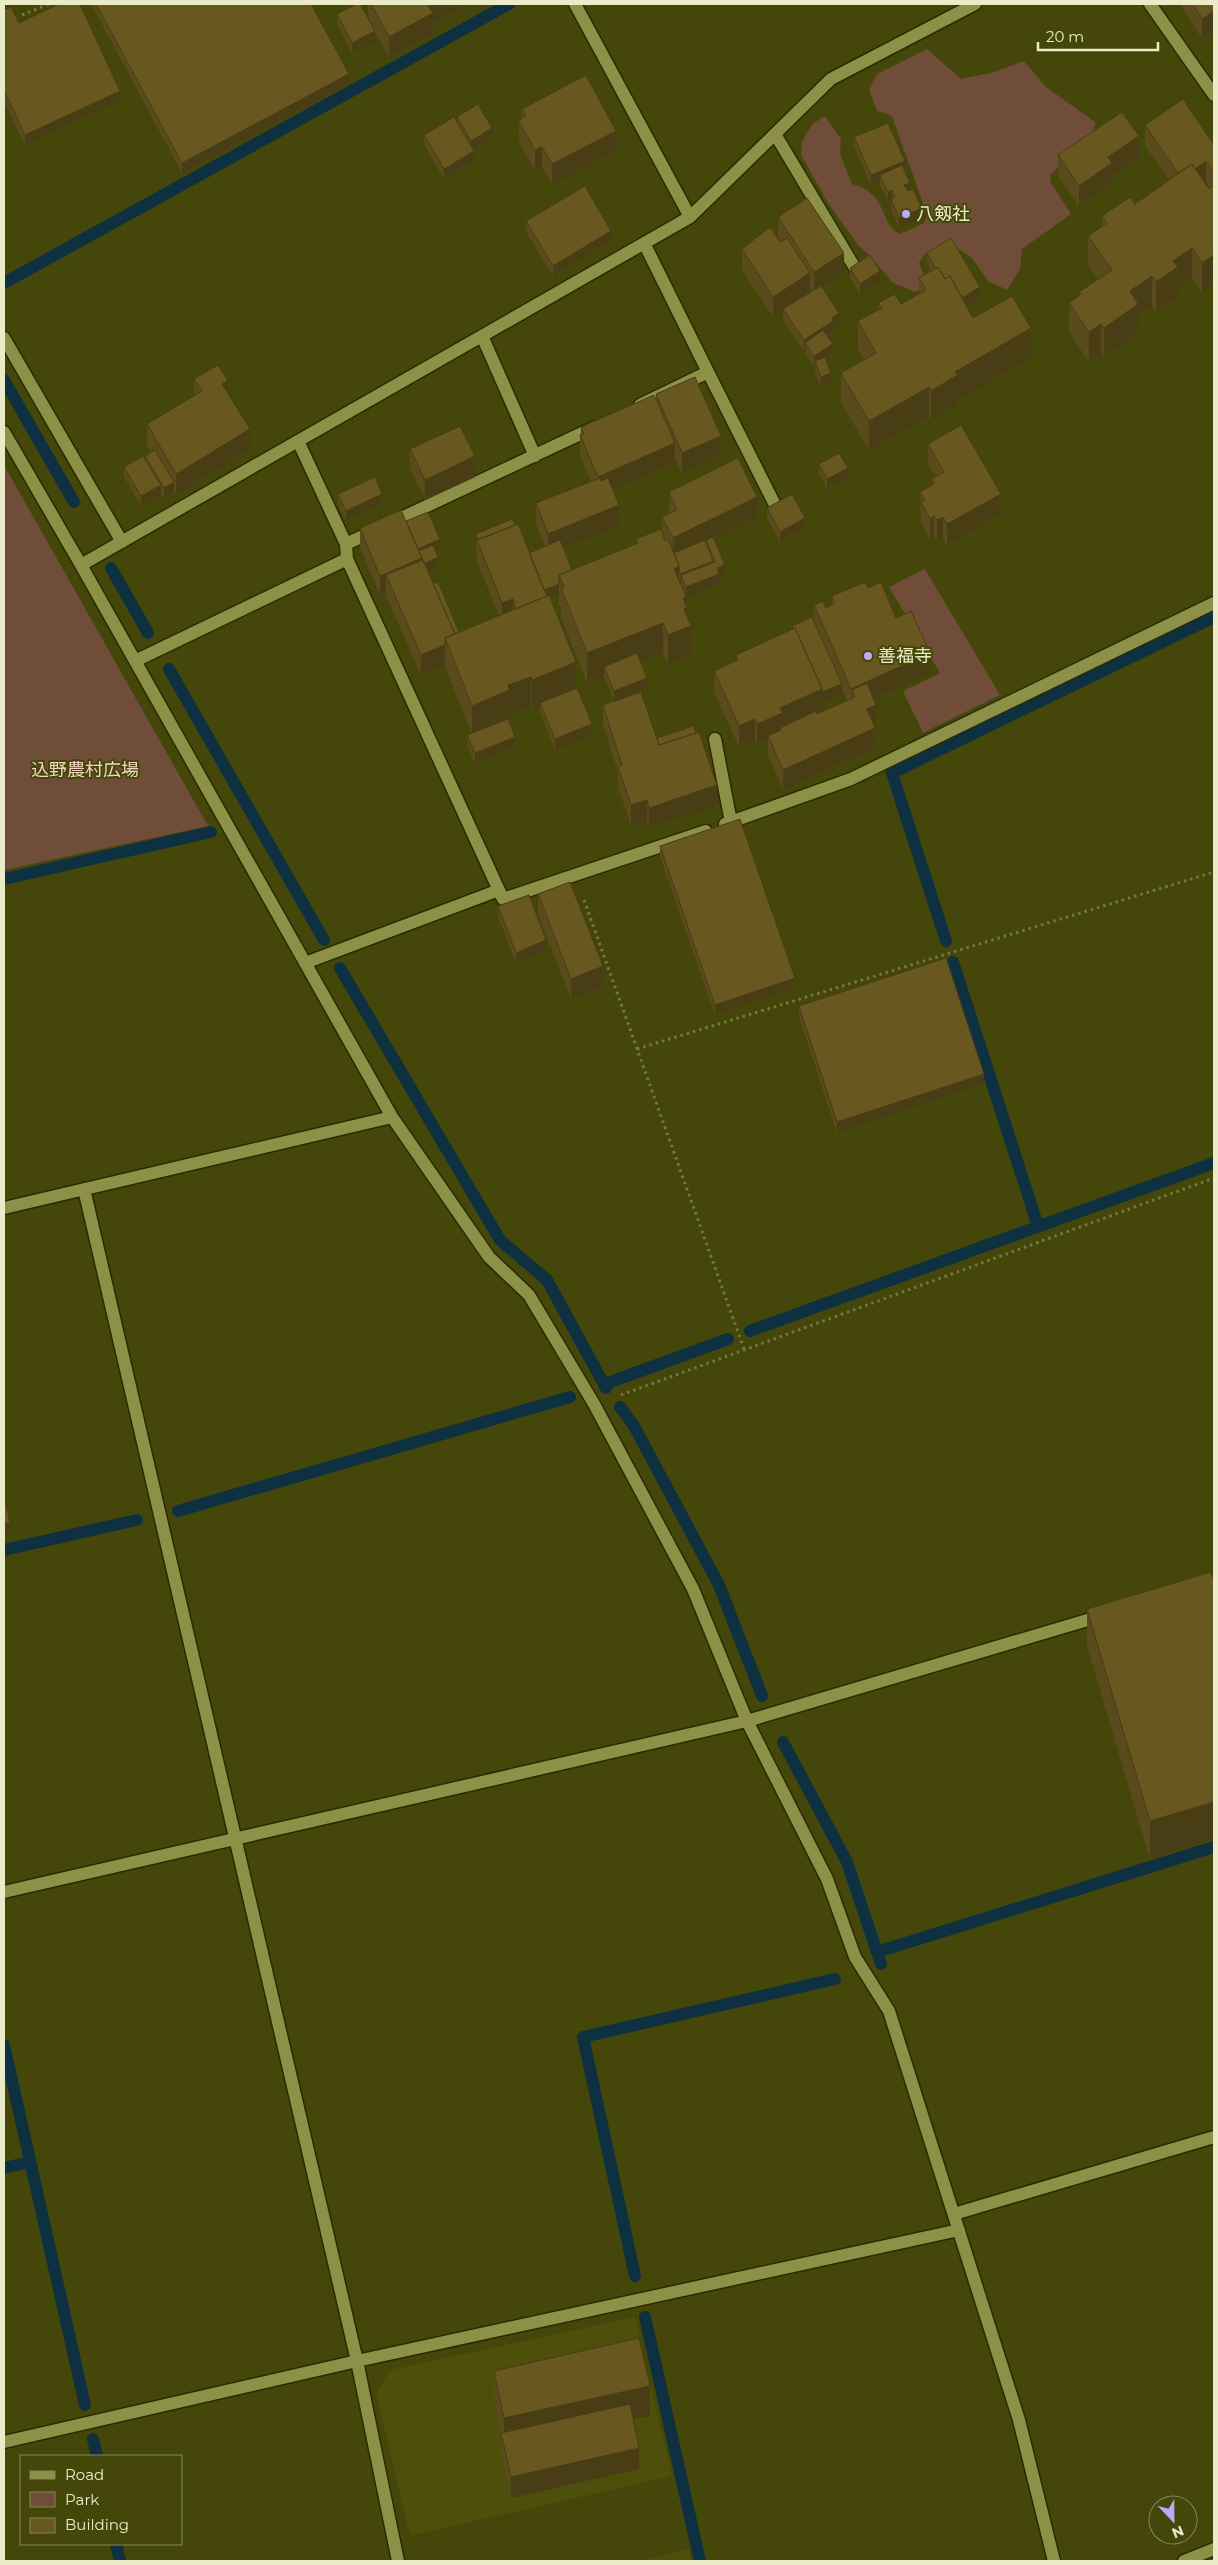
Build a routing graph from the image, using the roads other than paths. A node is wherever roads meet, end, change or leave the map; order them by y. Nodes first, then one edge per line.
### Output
1 (575, 4) edge
2 (975, 4) edge
3 (1150, 4) edge
4 (1214, 95) edge
5 (774, 134) junction
6 (690, 216) junction
7 (644, 243) junction
8 (855, 268) edge
9 (482, 336) junction
10 (4, 338) edge
11 (708, 372) junction
12 (630, 410) edge
13 (604, 422) edge
14 (4, 432) edge
15 (298, 441) junction
16 (534, 456) junction
17 (775, 505) edge
18 (122, 542) junction
19 (346, 544) junction
20 (347, 559) junction
21 (82, 565) junction
22 (1214, 603) edge
23 (135, 660) junction
24 (715, 739) dead end
25 (731, 822) junction
26 (498, 890) junction
27 (305, 963) junction
28 (392, 1117) junction
29 (84, 1189) junction
30 (4, 1208) edge
31 (1109, 1613) edge
32 (747, 1721) junction
33 (235, 1838) junction
34 (4, 1892) edge
35 (1214, 2137) edge
36 (954, 2214) junction
37 (959, 2230) junction
38 (356, 2361) junction
39 (4, 2442) edge
40 (1214, 2549) edge
41 (398, 2561) edge
42 (1054, 2561) edge
43 (1184, 2561) edge

1 - 6 street
2 - 5 street
3 - 4 street
5 - 6 street
5 - 8 street
6 - 7 street
7 - 9 street
7 - 11 street
9 - 15 street
9 - 16 street
10 - 18 street
11 - 12 street
11 - 17 street
13 - 16 street
14 - 21 street
15 - 18 street
15 - 19 street
16 - 19 street
18 - 21 street
19 - 20 street
20 - 23 street
20 - 26 street
21 - 23 street
22 - 25 street
23 - 27 street
24 - 25 street
25 - 26 street
26 - 27 street
27 - 28 street
28 - 29 street
28 - 32 street
29 - 30 street
29 - 33 street
31 - 32 street
32 - 33 street
32 - 36 street
33 - 34 street
33 - 38 street
35 - 36 street
36 - 37 street
37 - 38 street
37 - 42 street
38 - 39 street
38 - 41 street
40 - 43 street

